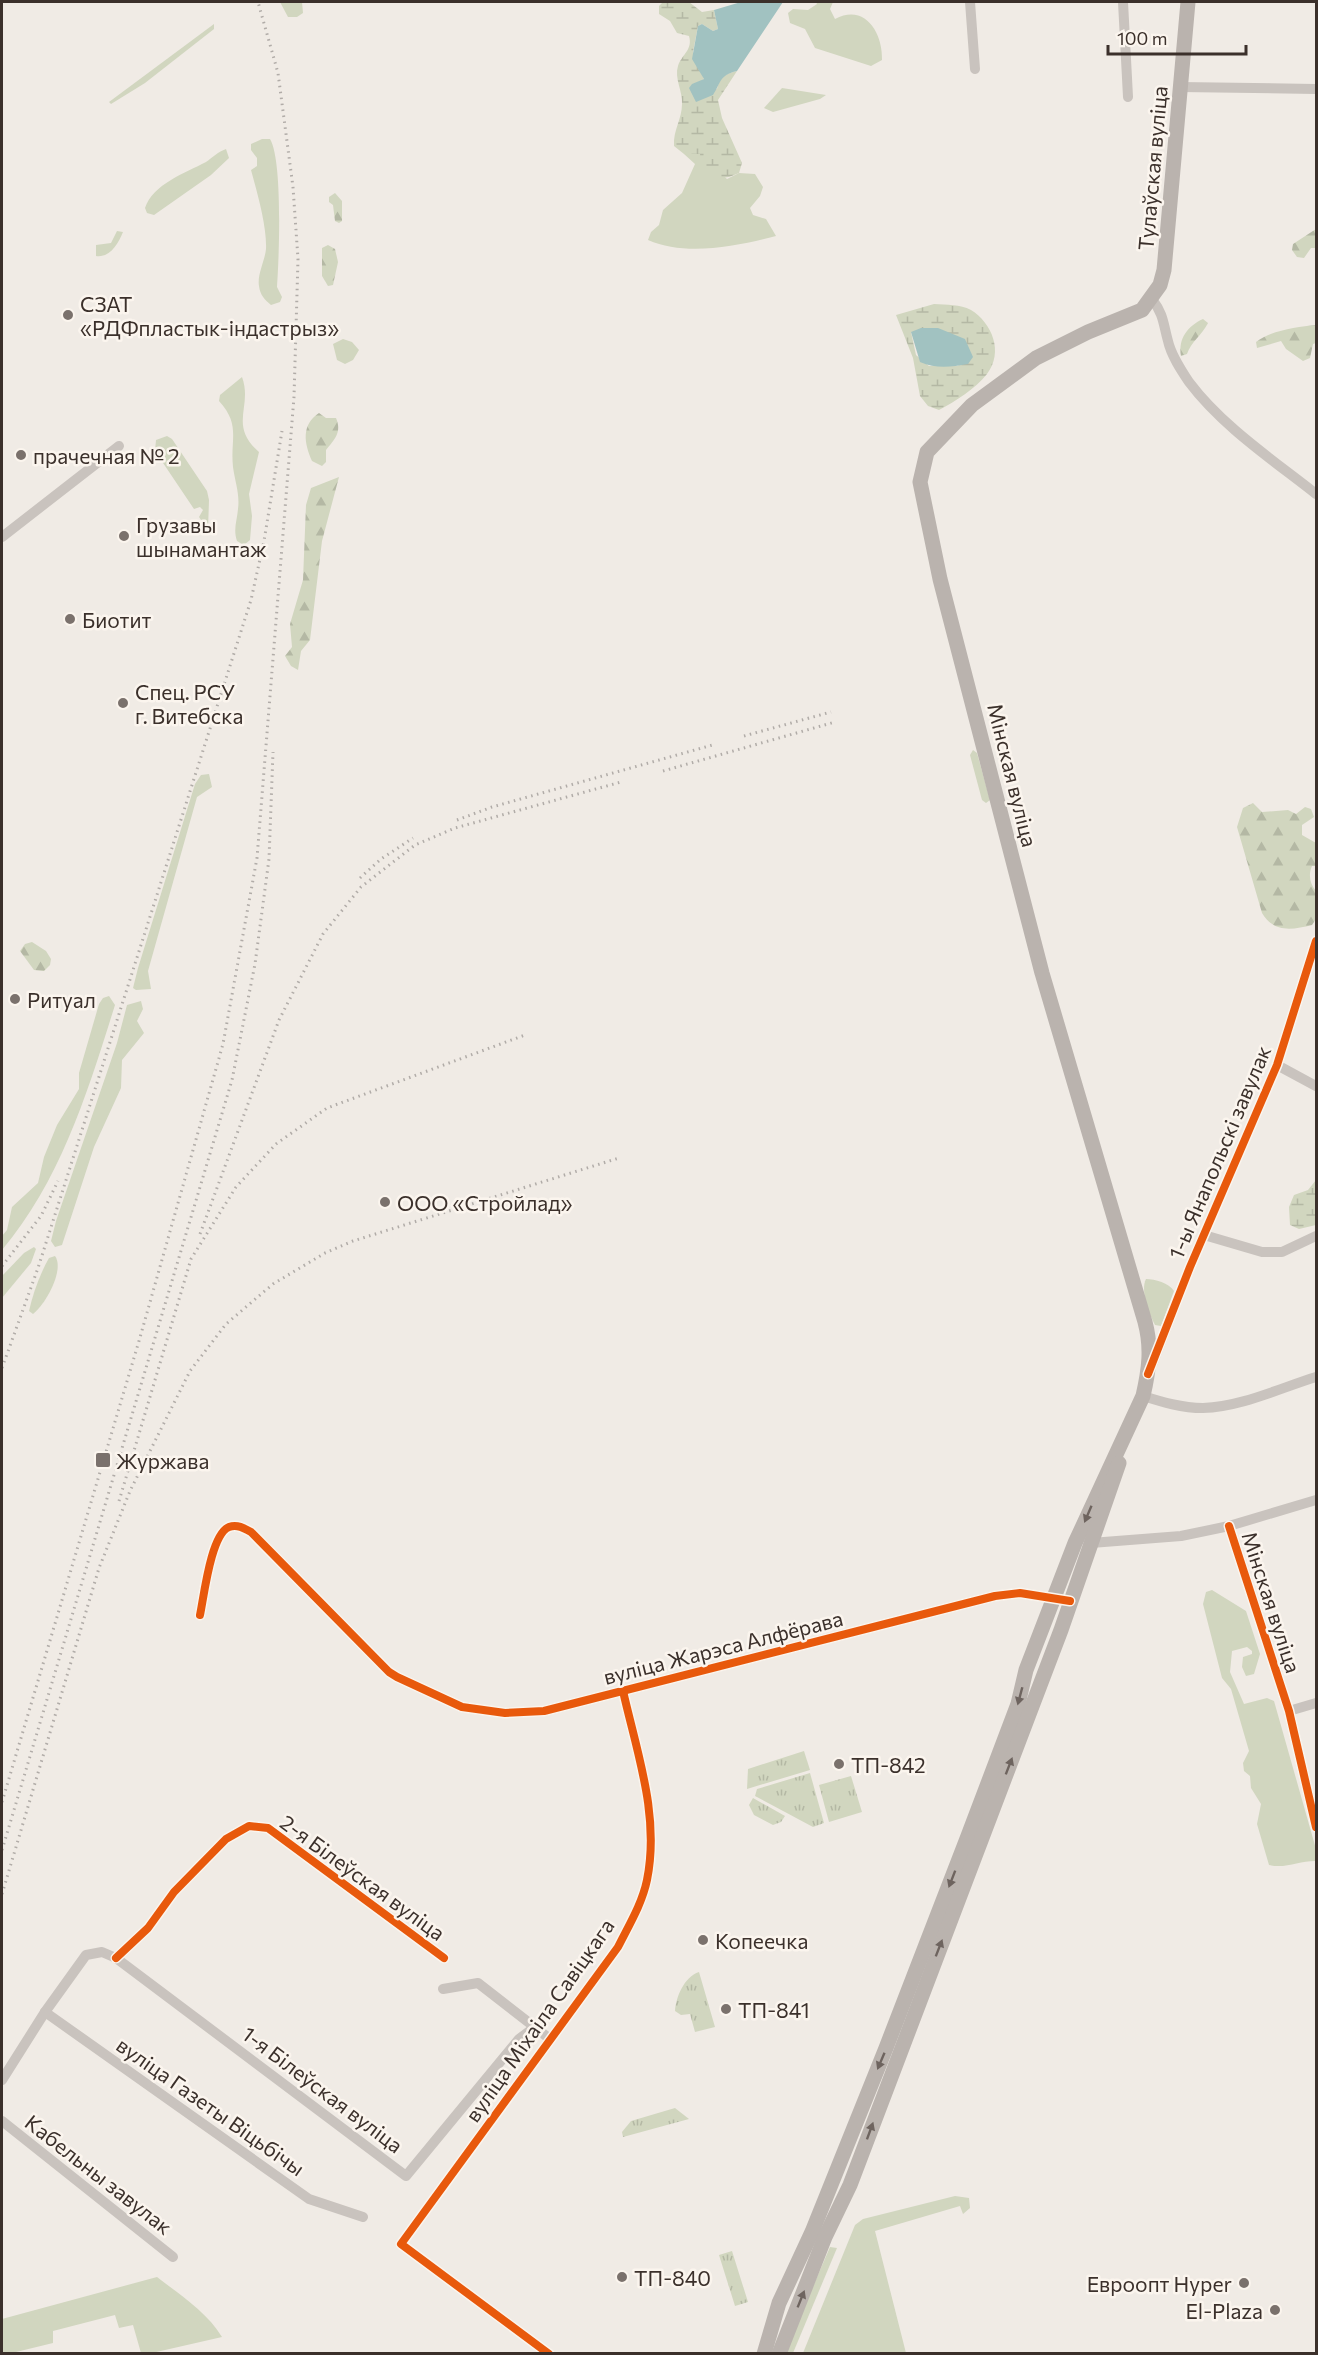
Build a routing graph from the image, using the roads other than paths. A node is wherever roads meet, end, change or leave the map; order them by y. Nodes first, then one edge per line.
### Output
1 (970, 2) edge
2 (1123, 2) edge
3 (1188, 2) edge
4 (975, 69) dead end
5 (1180, 87) junction
6 (1317, 89) edge
7 (1128, 97) dead end
8 (1152, 299) junction
9 (118, 446) dead end
10 (1317, 494) edge
11 (2, 537) edge
12 (1317, 941) edge
13 (1277, 1065) junction
14 (1317, 1086) edge
15 (1204, 1235) junction
16 (1317, 1236) edge
17 (1148, 1374) junction
18 (1317, 1377) edge
19 (1143, 1396) junction
20 (1317, 1500) edge
21 (1229, 1526) junction
22 (1083, 1543) junction
23 (1055, 1597) junction
24 (1071, 1601) junction
25 (200, 1615) dead end
26 (623, 1691) junction
27 (1317, 1704) edge
28 (1289, 1711) junction
29 (1317, 1827) edge
30 (116, 1958) junction
31 (444, 1958) dead end
32 (443, 1989) dead end
33 (45, 2012) junction
34 (535, 2027) junction
35 (550, 2039) junction
36 (2, 2080) edge
37 (2, 2121) edge
38 (825, 2199) junction
39 (841, 2204) junction
40 (363, 2217) dead end
41 (173, 2257) dead end
42 (549, 2354) edge
43 (764, 2354) edge
44 (779, 2354) edge

1 - 4 street
2 - 7 street
3 - 5 main road, Тулаўская вуліца
5 - 6 street
5 - 8 main road, Тулаўская вуліца
8 - 10 street
8 - 17 main road, Мінская вуліца
9 - 11 street
12 - 13 street, 1-ы Янапольскі завулак
13 - 14 street
13 - 15 street, 1-ы Янапольскі завулак
15 - 16 street
15 - 17 street, 1-ы Янапольскі завулак
17 - 19 main road, Мінская вуліца
18 - 19 street
19 - 22 main road, Мінская вуліца
20 - 21 street
21 - 22 street
21 - 28 street, Мінская вуліца
22 - 23 main road
22 - 24 main road
23 - 24 street, вуліца Жарэса Алфёрава
23 - 26 street, вуліца Жарэса Алфёрава
23 -> 38 main road
39 -> 24 main road
25 - 26 street, вуліца Жарэса Алфёрава
26 - 35 street, вуліца Міхаіла Савіцкага
27 - 28 street
28 - 29 street, Мінская вуліца
30 - 31 street, 2-я Білеўская вуліца
30 - 33 street
30 - 34 street, 1-я Білеўская вуліца
32 - 34 street
33 - 36 street
33 - 40 street, вуліца Газеты Віцьбічы
34 - 35 street
35 - 42 street, вуліца Міхаіла Савіцкага
37 - 41 street, Кабельны завулак
38 - 39 main road
38 - 43 main road
44 -> 39 main road

